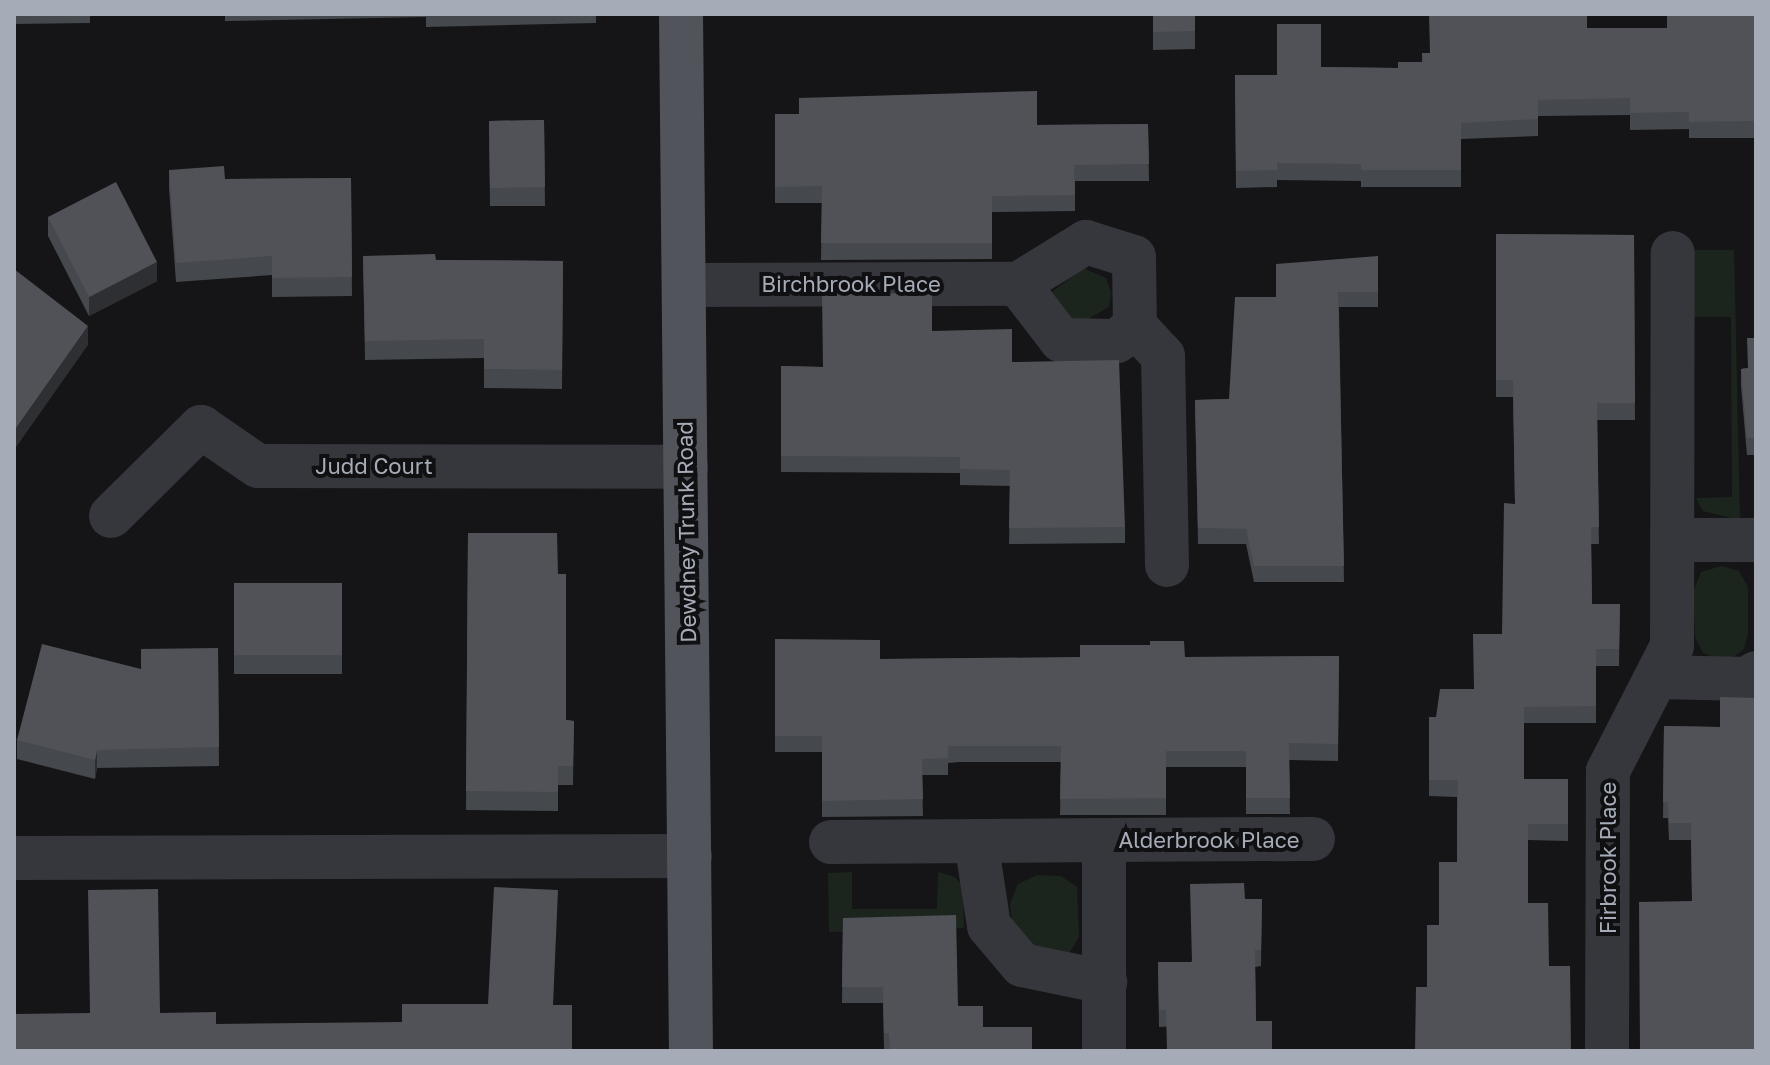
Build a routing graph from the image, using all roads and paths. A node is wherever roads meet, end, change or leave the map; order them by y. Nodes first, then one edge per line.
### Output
1 (681, 14) edge
2 (1673, 253) dead end
3 (1018, 284) junction
4 (684, 285) junction
5 (1135, 326) junction
6 (686, 467) junction
7 (111, 516) dead end
8 (1675, 540) junction
9 (1756, 540) edge
10 (1167, 565) dead end
11 (1756, 673) edge
12 (1657, 677) junction
13 (1313, 839) dead end
14 (1104, 840) junction
15 (976, 841) junction
16 (831, 842) dead end
17 (690, 856) junction
18 (14, 858) edge
19 (1105, 982) junction
20 (691, 1051) edge
21 (1104, 1051) edge
22 (1607, 1051) edge

1 - 4 main road, Dewdney Trunk Road
2 - 8 street, Firbrook Place
3 - 4 street, Birchbrook Place
3 - 5 street
3 - 5 street
4 - 6 main road, Dewdney Trunk Road
5 - 10 street
6 - 7 street, Judd Court
6 - 17 main road, Dewdney Trunk Road
8 - 9 street
8 - 12 street, Firbrook Place
11 - 12 street
12 - 22 street, Firbrook Place
13 - 14 street, Alderbrook Place
14 - 15 street, Alderbrook Place
14 - 19 street, Alderbrook Place
15 - 16 street, Alderbrook Place
15 - 19 street
17 - 18 street
17 - 20 main road, Dewdney Trunk Road
19 - 21 street, Alderbrook Place

